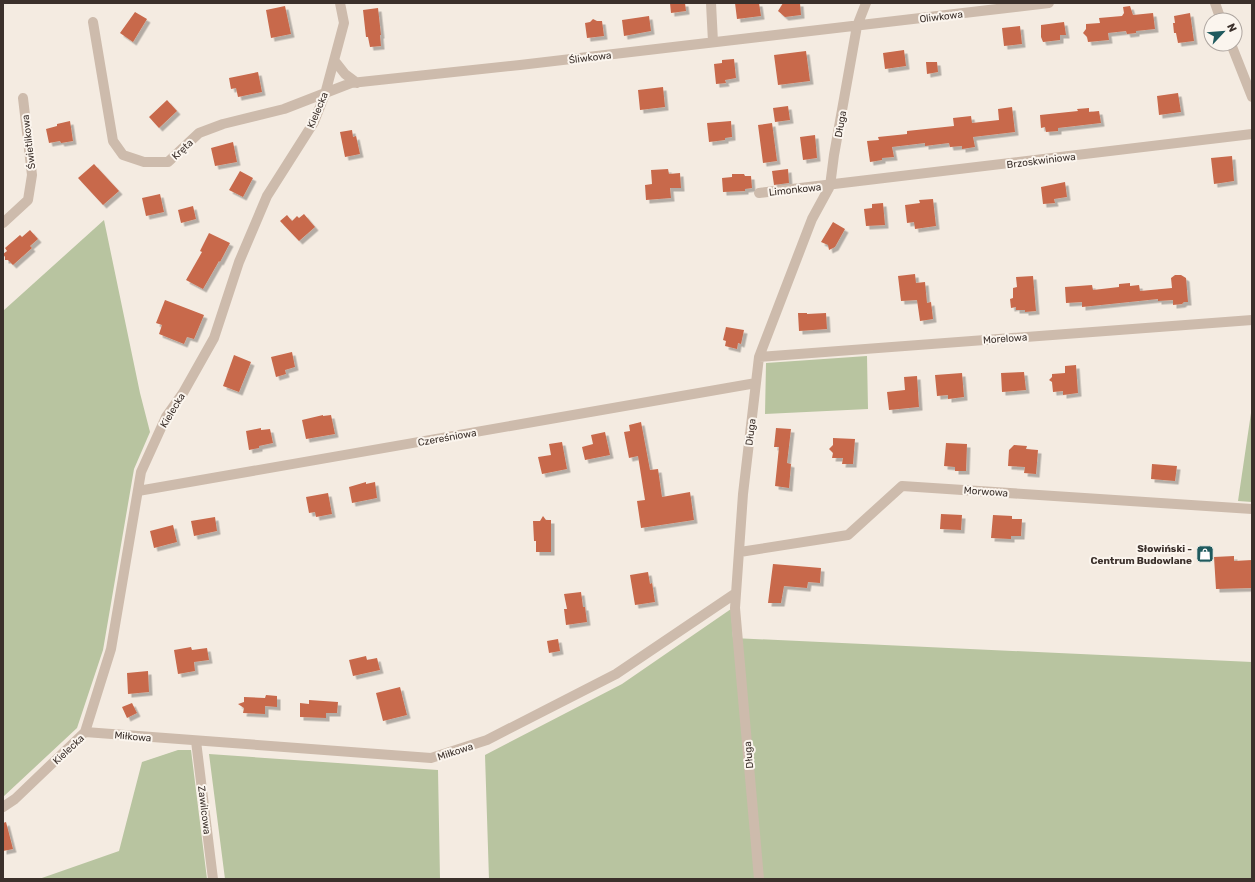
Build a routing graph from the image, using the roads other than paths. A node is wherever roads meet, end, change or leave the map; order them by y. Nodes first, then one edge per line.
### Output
1 (340, 3) edge
2 (711, 3) edge
3 (866, 3) edge
4 (1049, 3) edge
5 (92, 22) dead end
6 (857, 26) junction
7 (713, 42) junction
8 (1234, 52) edge
9 (334, 60) junction
10 (357, 83) junction
11 (325, 94) junction
12 (1252, 97) edge
13 (23, 98) dead end
14 (1252, 134) edge
15 (830, 186) junction
16 (759, 193) dead end
17 (3, 223) edge
18 (1252, 320) edge
19 (759, 358) junction
20 (756, 383) junction
21 (138, 490) junction
22 (1252, 509) edge
23 (740, 552) junction
24 (736, 593) junction
25 (86, 732) junction
26 (196, 741) junction
27 (3, 807) edge
28 (214, 879) edge
29 (759, 879) edge

1 - 9 street, Kielecka
2 - 7 street
3 - 6 street, Długa
4 - 6 street, Oliwkowa
5 - 11 street, Kręta
6 - 7 street, Śliwkowa
6 - 15 street, Długa
7 - 10 street, Śliwkowa
8 - 12 street
9 - 10 street
9 - 11 street, Kielecka
10 - 11 street, Śliwkowa
11 - 21 street, Kielecka
13 - 17 street, Świetlikowa
14 - 15 street, Brzoskwiniowa
15 - 16 street, Limonkowa
15 - 19 street, Długa
18 - 19 street, Morelowa
19 - 20 street, Długa
20 - 21 street, Czereśniowa
20 - 23 street, Długa
21 - 25 street, Kielecka
22 - 23 street, Morwowa
23 - 24 street, Długa
24 - 26 street, Miłkowa
24 - 29 street, Długa
25 - 26 street, Miłkowa
25 - 27 street, Kielecka
26 - 28 street, Zawilcowa

